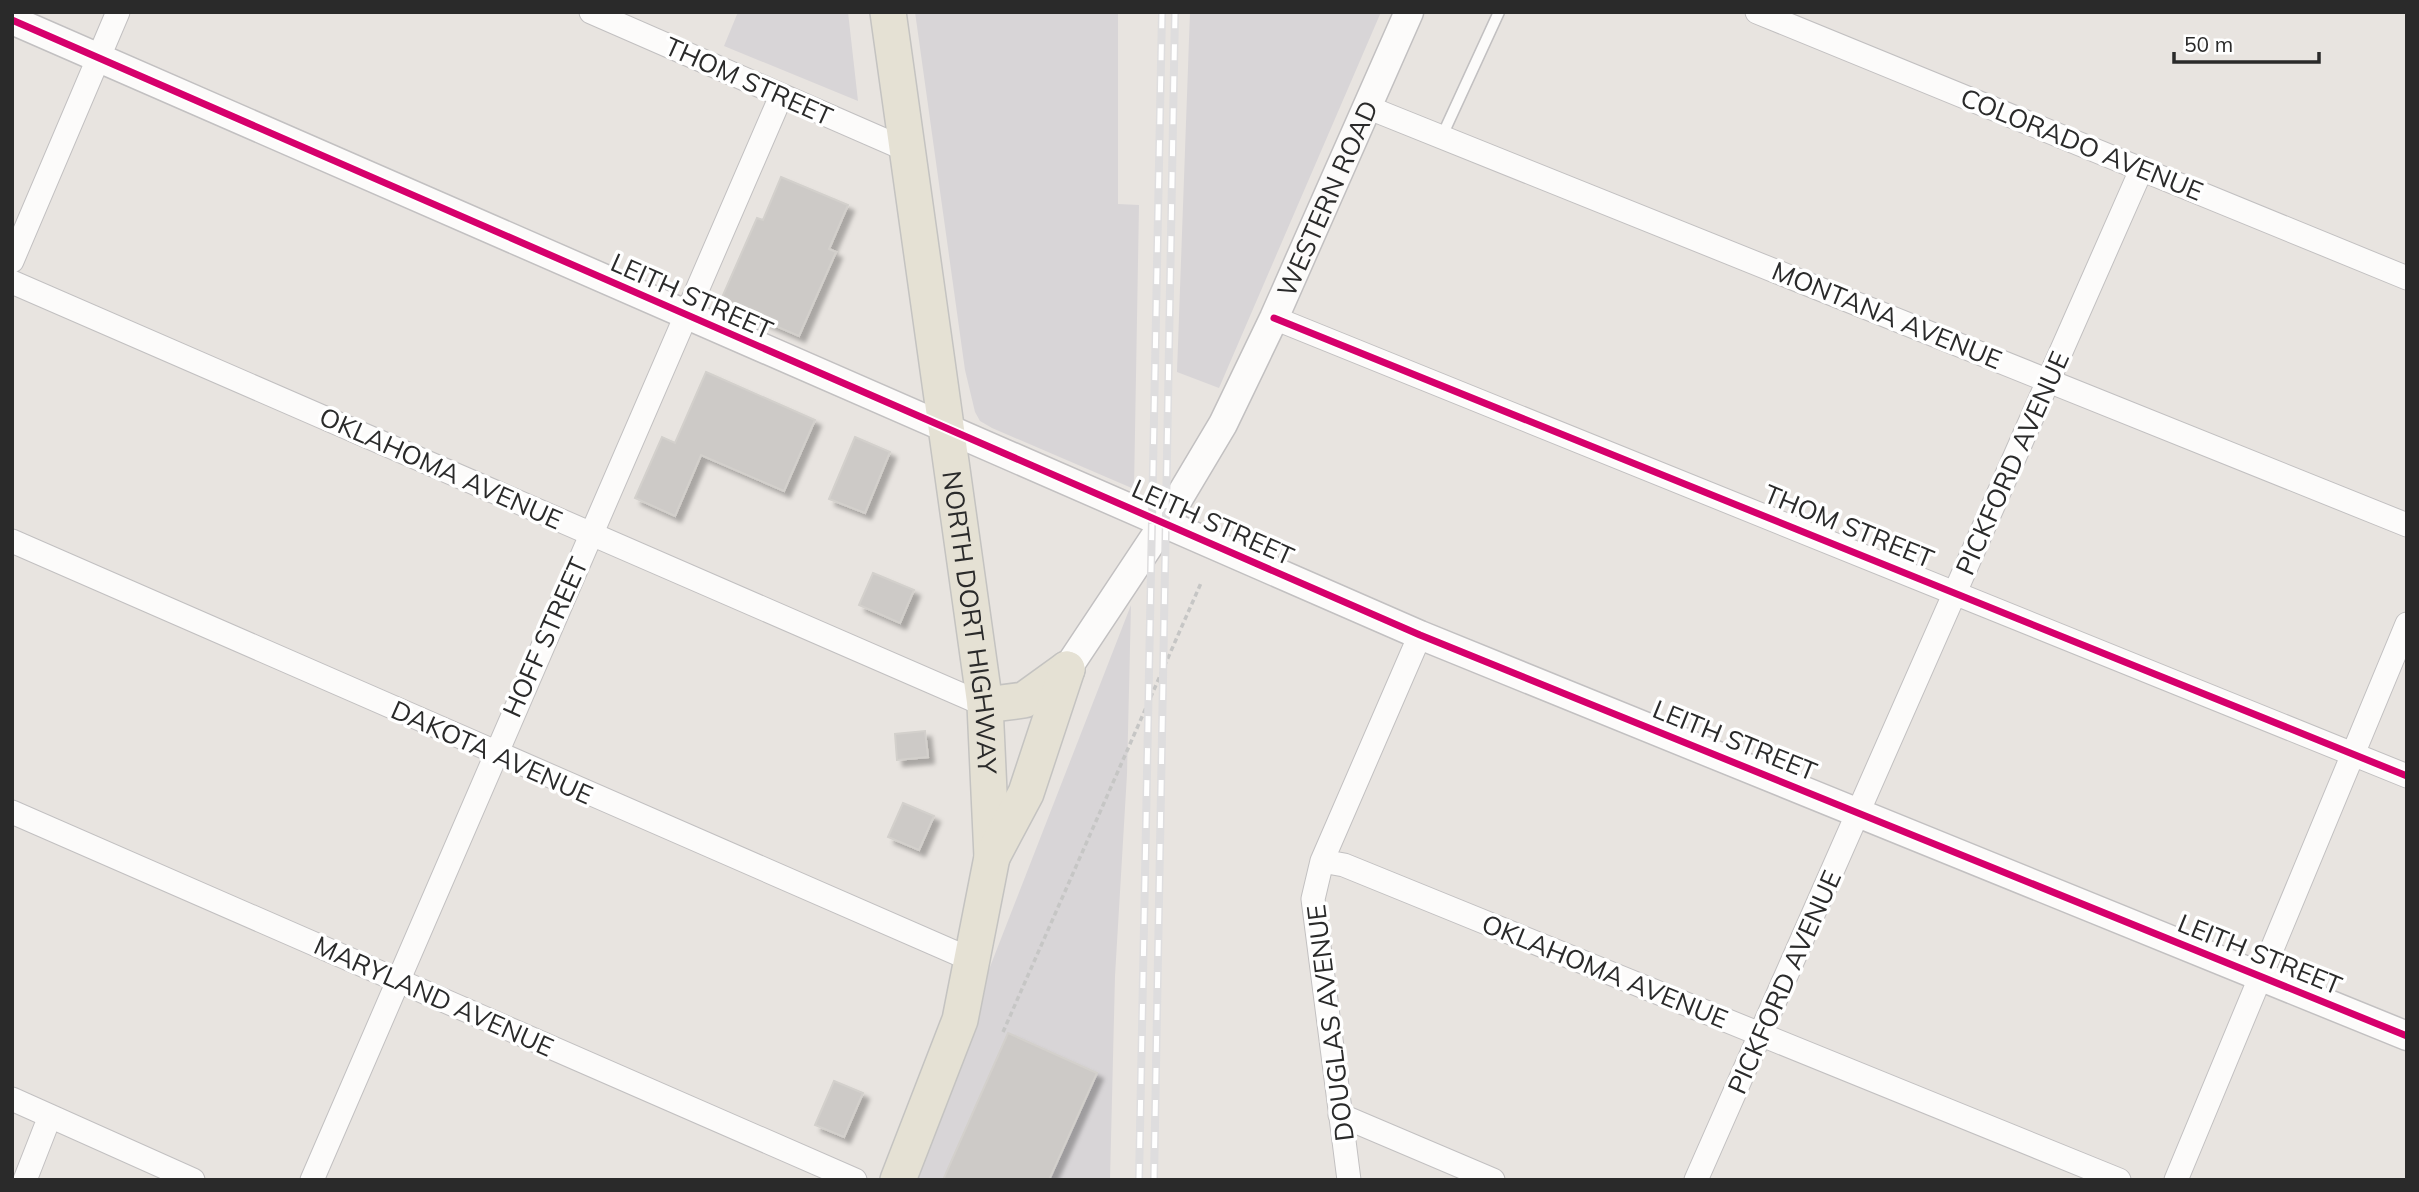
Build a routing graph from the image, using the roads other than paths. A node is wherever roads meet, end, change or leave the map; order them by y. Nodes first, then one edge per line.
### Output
1 (118, 12) edge
2 (591, 12) edge
3 (888, 12) edge
4 (1409, 12) edge
5 (1499, 12) edge
6 (1757, 12) edge
7 (12, 20) edge
8 (99, 58) junction
9 (781, 96) junction
10 (1367, 107) junction
11 (1442, 136) junction
12 (907, 150) junction
13 (2141, 168) junction
14 (12, 261) edge
15 (2407, 278) edge
16 (12, 282) edge
17 (688, 317) junction
18 (1274, 318) junction
19 (2048, 380) junction
20 (944, 429) junction
21 (1164, 523) junction
22 (2407, 525) edge
23 (591, 534) junction
24 (12, 541) edge
25 (1955, 591) junction
26 (2407, 624) edge
27 (1420, 635) junction
28 (1067, 669) junction
29 (985, 705) junction
30 (495, 753) junction
31 (2352, 754) junction
32 (2407, 776) edge
33 (12, 813) edge
34 (1860, 813) junction
35 (992, 857) junction
36 (1322, 861) junction
37 (972, 960) junction
38 (2259, 976) junction
39 (399, 981) junction
40 (1759, 1033) junction
41 (2407, 1036) edge
42 (12, 1099) edge
43 (1340, 1115) junction
44 (50, 1116) junction
45 (24, 1180) edge
46 (193, 1180) edge
47 (312, 1180) edge
48 (855, 1180) edge
49 (898, 1180) edge
50 (1349, 1180) edge
51 (1493, 1180) edge
52 (1696, 1180) edge
53 (2119, 1180) edge
54 (2176, 1180) edge

1 - 8 street
2 - 9 street, THOM STREET
3 - 12 main road, NORTH DORT HIGHWAY
4 - 10 street, WESTERN ROAD
5 - 11 lane
6 - 13 street, COLORADO AVENUE
7 - 8 street, LEITH STREET
8 - 14 street
8 - 17 street, LEITH STREET
9 - 12 street, THOM STREET
9 - 17 street, HOFF STREET
10 - 11 street, MONTANA AVENUE
10 - 18 street, WESTERN ROAD
11 - 19 street, MONTANA AVENUE
12 - 20 main road, NORTH DORT HIGHWAY
13 - 15 street, COLORADO AVENUE
13 - 19 street, PICKFORD AVENUE
16 - 23 street, OKLAHOMA AVENUE
17 - 20 street, LEITH STREET
17 - 23 street, HOFF STREET
18 - 21 street, WESTERN ROAD
18 - 25 street, THOM STREET
19 - 22 street, MONTANA AVENUE
19 - 25 street, PICKFORD AVENUE
20 - 21 street, LEITH STREET
20 - 29 main road, NORTH DORT HIGHWAY
21 - 27 street, LEITH STREET
21 - 28 street, WESTERN ROAD
23 - 29 street, OKLAHOMA AVENUE
23 - 30 street, HOFF STREET
24 - 30 street, DAKOTA AVENUE
25 - 31 street, THOM STREET
25 - 34 street, PICKFORD AVENUE
26 - 31 street
27 - 34 street, LEITH STREET
27 - 36 street, DOUGLAS AVENUE
28 - 29 main road
28 - 35 main road
29 - 35 main road, NORTH DORT HIGHWAY
30 - 37 street, DAKOTA AVENUE
30 - 39 street, HOFF STREET
31 - 32 street, THOM STREET
31 - 38 street
33 - 39 street, MARYLAND AVENUE
34 - 38 street, LEITH STREET
34 - 40 street, PICKFORD AVENUE
35 - 37 main road, NORTH DORT HIGHWAY
36 - 40 street, OKLAHOMA AVENUE
36 - 43 street, DOUGLAS AVENUE
37 - 49 main road, NORTH DORT HIGHWAY
38 - 41 street, LEITH STREET
38 - 54 street
39 - 47 street, HOFF STREET
39 - 48 street, MARYLAND AVENUE
40 - 52 street, PICKFORD AVENUE
40 - 53 street, OKLAHOMA AVENUE
42 - 44 street
43 - 50 street, DOUGLAS AVENUE
43 - 51 street
44 - 45 street
44 - 46 street

